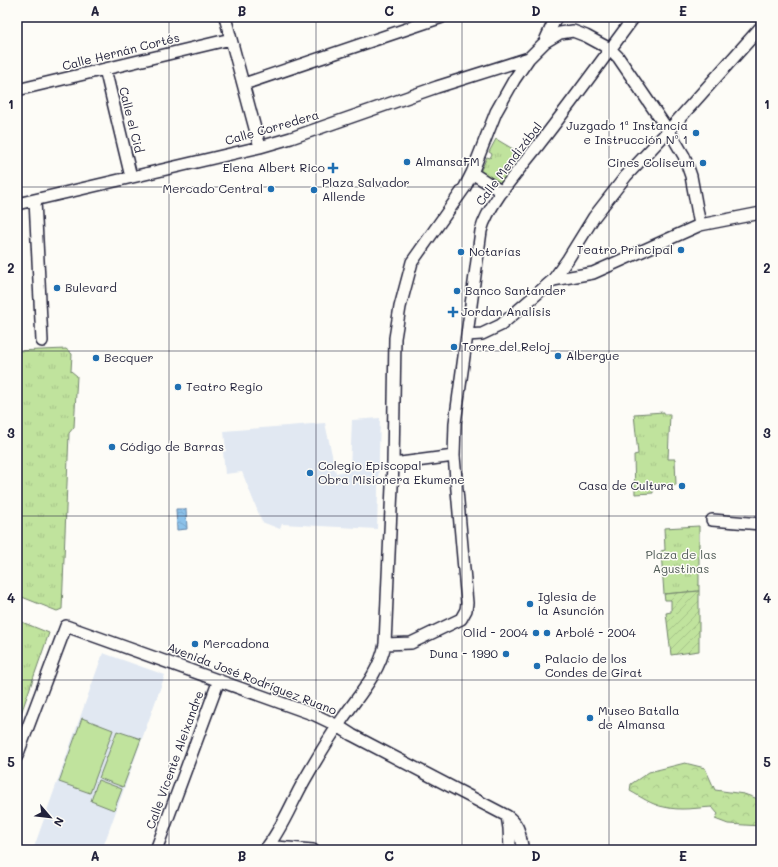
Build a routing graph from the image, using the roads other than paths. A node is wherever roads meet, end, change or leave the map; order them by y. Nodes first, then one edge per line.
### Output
1 (225, 17) edge
2 (442, 17) edge
3 (556, 17) edge
4 (634, 17) edge
5 (761, 28) edge
6 (231, 39) junction
7 (545, 42) junction
8 (610, 49) junction
9 (529, 58) junction
10 (105, 69) junction
11 (244, 84) junction
12 (17, 90) edge
13 (669, 130) junction
14 (260, 147) junction
15 (472, 173) junction
16 (131, 178) junction
17 (502, 192) junction
18 (34, 200) junction
19 (17, 204) edge
20 (761, 213) edge
21 (700, 225) junction
22 (553, 280) junction
23 (467, 335) junction
24 (42, 341) dead end
25 (454, 456) junction
26 (393, 464) junction
27 (712, 520) dead end
28 (761, 524) edge
29 (385, 644) junction
30 (219, 680) junction
31 (338, 726) junction
32 (17, 756) edge
33 (507, 816) junction
34 (265, 849) edge
35 (156, 850) edge
36 (313, 850) edge
37 (510, 850) edge
38 (523, 850) edge

1 - 6 street
2 - 11 street
3 - 7 street
4 - 8 street, Calle Mendizábal
5 - 13 street
6 - 10 street, Calle Hernán Cortés
6 - 11 street
7 - 8 street
7 - 9 street
8 - 13 street
8 - 17 street, Calle Mendizábal
9 - 14 street, Calle Corredera
9 - 15 street
10 - 12 street, Calle Hernán Cortés
10 - 16 street, Calle el Cid
11 - 14 street
13 - 21 street
13 - 22 street
14 - 16 street, Calle Corredera
15 - 17 street
15 - 26 street
16 - 18 street, Calle Corredera
17 - 23 street, Calle Mendizábal
18 - 19 street, Calle Corredera
18 - 24 street
20 - 21 street
21 - 22 street
22 - 23 street
23 - 25 street, Calle Mendizábal
25 - 26 street
25 - 29 street, Calle Mendizábal
26 - 29 street
27 - 28 street
29 - 31 street
30 - 31 street, Avenida José Rodríguez Ruano
30 - 32 street, Avenida José Rodríguez Ruano
30 - 35 street, Calle Vicente Aleixandre
31 - 33 street, Avenida José Rodríguez Ruano
31 - 34 street
33 - 37 street
33 - 38 street
34 - 36 street

